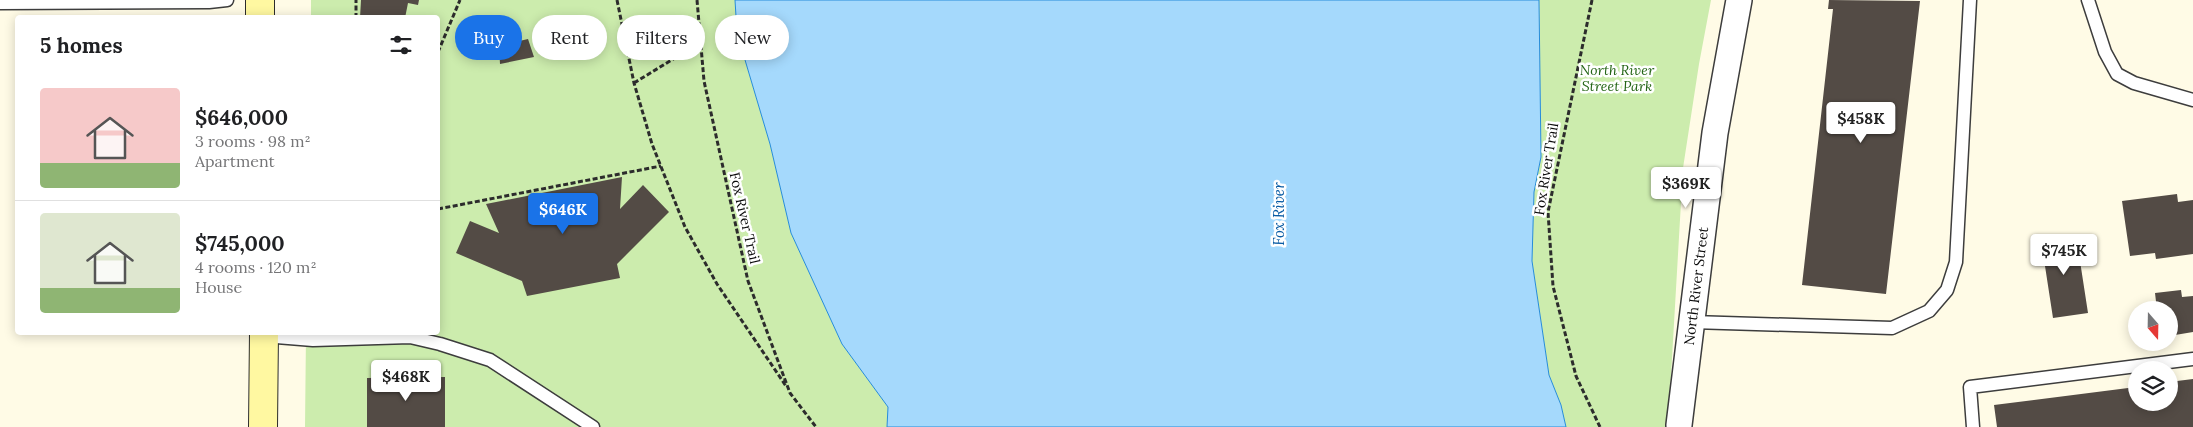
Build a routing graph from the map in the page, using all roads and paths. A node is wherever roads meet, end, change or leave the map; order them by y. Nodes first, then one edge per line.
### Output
1 (227, 0) edge
2 (260, 0) edge
3 (356, 0) edge
4 (460, 0) edge
5 (617, 0) edge
6 (697, 0) edge
7 (1592, 0) edge
8 (1739, 0) edge
9 (1970, 0) edge
10 (2088, 0) edge
11 (0, 3) edge
12 (260, 15) edge
13 (356, 15) edge
14 (698, 15) edge
15 (440, 47) edge
16 (672, 60) edge
17 (702, 60) edge
18 (634, 83) junction
19 (2193, 100) edge
20 (661, 166) junction
21 (440, 209) edge
22 (1692, 322) junction
23 (264, 335) edge
24 (272, 335) edge
25 (2193, 359) edge
26 (790, 393) junction
27 (1680, 425) dead end
28 (263, 427) edge
29 (593, 427) edge
30 (816, 427) edge
31 (1600, 427) edge
32 (1973, 427) edge

1 - 11 lane
2 - 12 main road
3 - 13 path
4 - 15 path
5 - 18 path
6 - 14 path, Fox River Trail
7 - 31 path, Fox River Trail
8 - 22 street, North River Street
9 - 22 lane
10 - 19 lane
16 - 18 path
17 - 26 path, Fox River Trail
18 - 20 path
20 - 21 path
20 - 26 path
22 - 27 street, North River Street
23 - 28 main road
24 - 29 lane
25 - 32 lane
26 - 30 path, Fox River Trail

